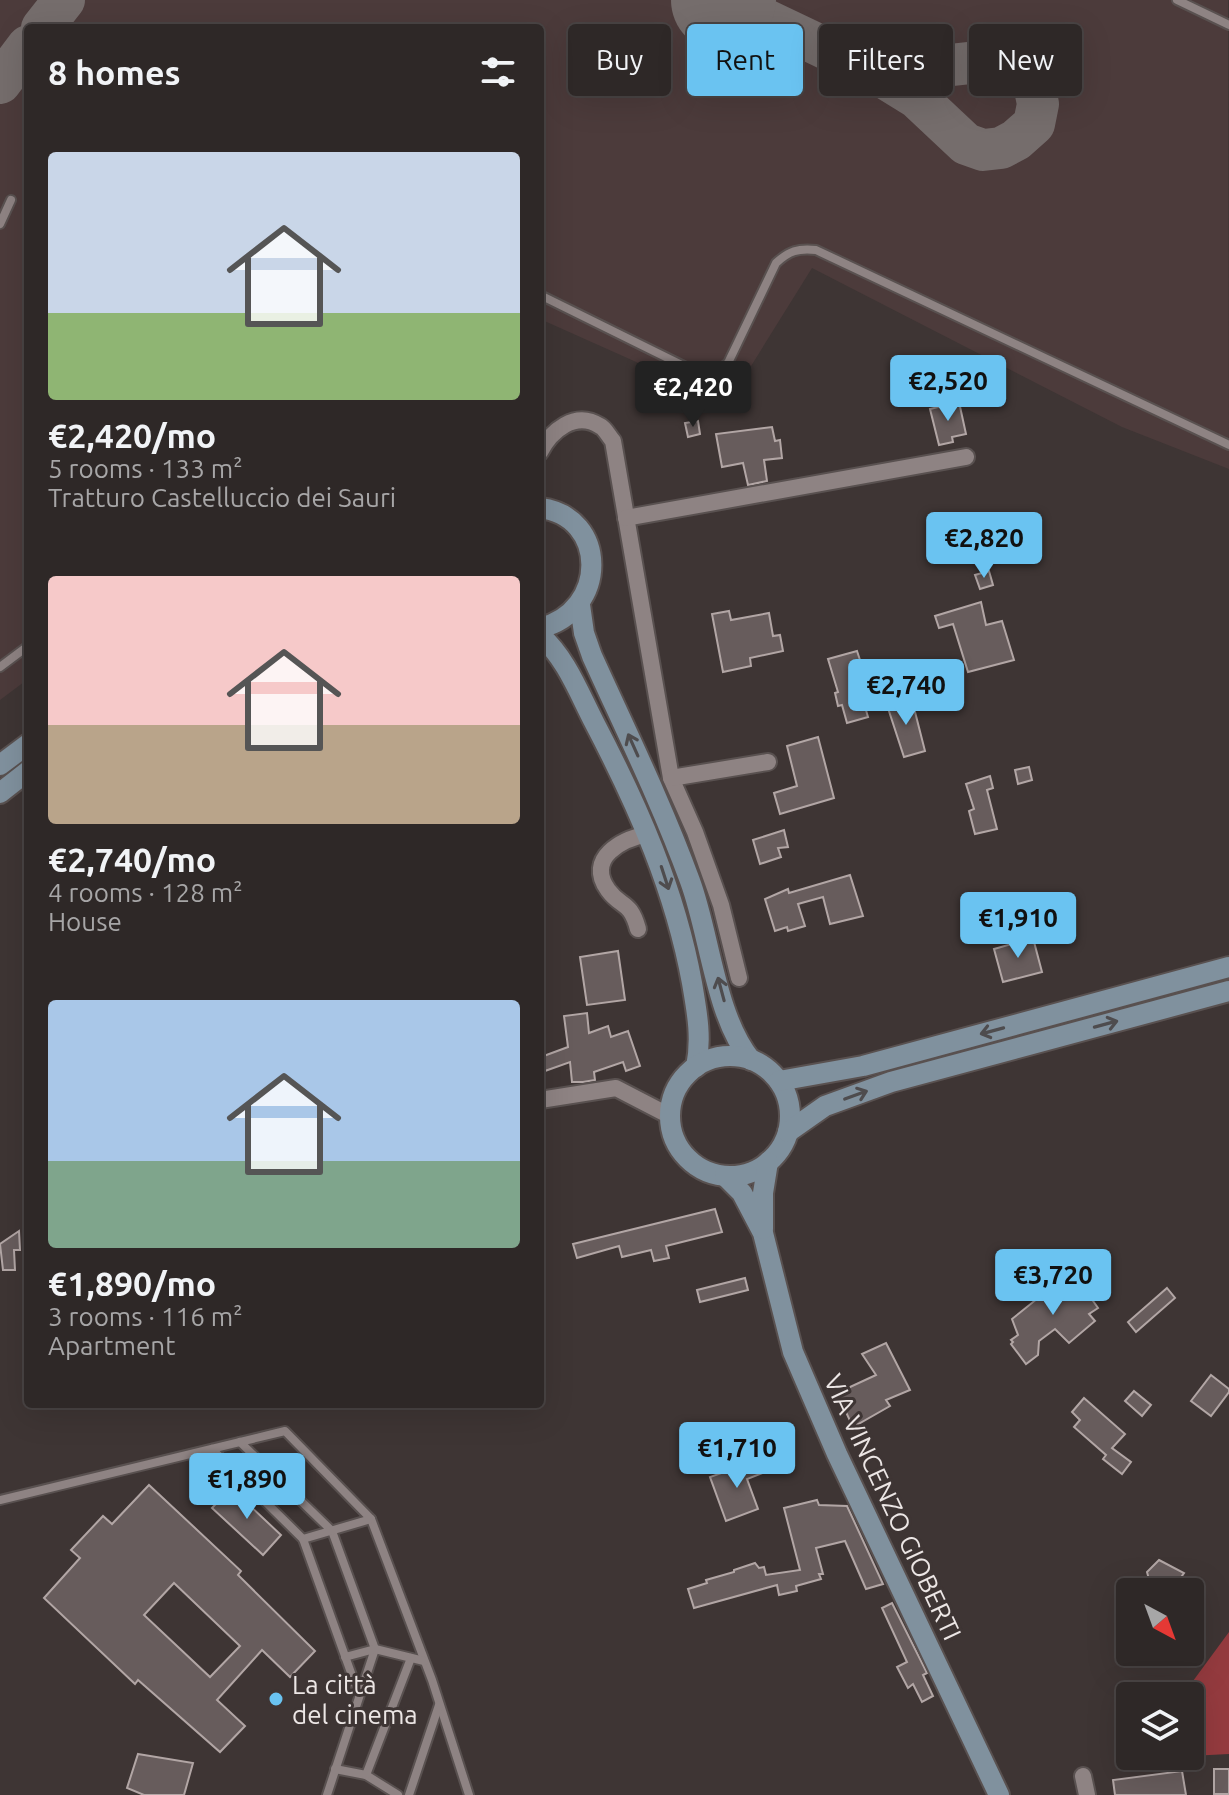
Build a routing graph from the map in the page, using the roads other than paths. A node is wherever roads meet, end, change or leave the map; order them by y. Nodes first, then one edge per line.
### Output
1 (1177, 0) edge
2 (1229, 25) edge
3 (11, 200) dead end
4 (0, 224) edge
5 (544, 297) edge
6 (1229, 445) edge
7 (544, 446) edge
8 (966, 457) dead end
9 (544, 509) edge
10 (626, 518) junction
11 (580, 605) junction
12 (544, 626) edge
13 (544, 640) edge
14 (24, 649) edge
15 (0, 667) edge
16 (24, 747) edge
17 (768, 762) dead end
18 (0, 765) edge
19 (24, 774) edge
20 (671, 778) junction
21 (0, 793) edge
22 (648, 834) junction
23 (638, 929) dead end
24 (1229, 967) edge
25 (739, 978) dead end
26 (1229, 991) edge
27 (751, 1060) junction
28 (696, 1067) junction
29 (779, 1081) junction
30 (544, 1099) edge
31 (670, 1116) junction
32 (788, 1132) junction
33 (768, 1162) junction
34 (725, 1176) junction
35 (763, 1233) junction
36 (240, 1442) junction
37 (212, 1449) junction
38 (0, 1500) edge
39 (371, 1519) junction
40 (332, 1531) junction
41 (303, 1539) junction
42 (375, 1649) junction
43 (345, 1657) junction
44 (411, 1658) junction
45 (424, 1661) junction
46 (360, 1696) junction
47 (439, 1704) junction
48 (335, 1769) junction
49 (366, 1775) junction
50 (1083, 1776) dead end
51 (330, 1783) junction
52 (327, 1795) edge
53 (339, 1795) edge
54 (398, 1795) edge
55 (409, 1795) edge
56 (469, 1795) edge
57 (999, 1795) edge
58 (1087, 1795) edge

1 - 2 lane
3 - 4 lane
5 - 6 lane
7 - 10 street
8 - 10 street
9 - 11 main road
10 - 20 street
11 - 12 main road
27 -> 11 main road
13 - 22 main road
14 - 15 lane
16 - 18 main road
17 - 20 street
19 - 21 main road
20 - 25 street
22 - 23 street
22 -> 28 main road
24 -> 29 main road
32 -> 26 main road
27 - 28 main road
27 - 29 main road
28 - 31 main road
29 - 32 main road
30 - 31 street
31 - 34 main road
32 - 33 main road
33 - 34 main road
33 - 35 main road, VIA VINCENZO GIOBERTI
34 - 35 main road, VIA VINCENZO GIOBERTI
35 - 57 main road, VIA VINCENZO GIOBERTI
36 - 37 lane
36 - 39 lane
36 - 40 lane
37 - 38 lane
37 - 41 lane
39 - 40 lane
39 - 45 lane
40 - 41 lane
40 - 42 lane
41 - 43 lane
42 - 43 lane
42 - 44 lane
42 - 46 lane
43 - 46 lane
44 - 45 lane
44 - 49 lane
45 - 47 lane
46 - 48 lane
47 - 55 lane
47 - 56 lane
48 - 49 lane
48 - 51 lane
49 - 54 lane
50 - 58 street
51 - 52 lane
51 - 53 lane

